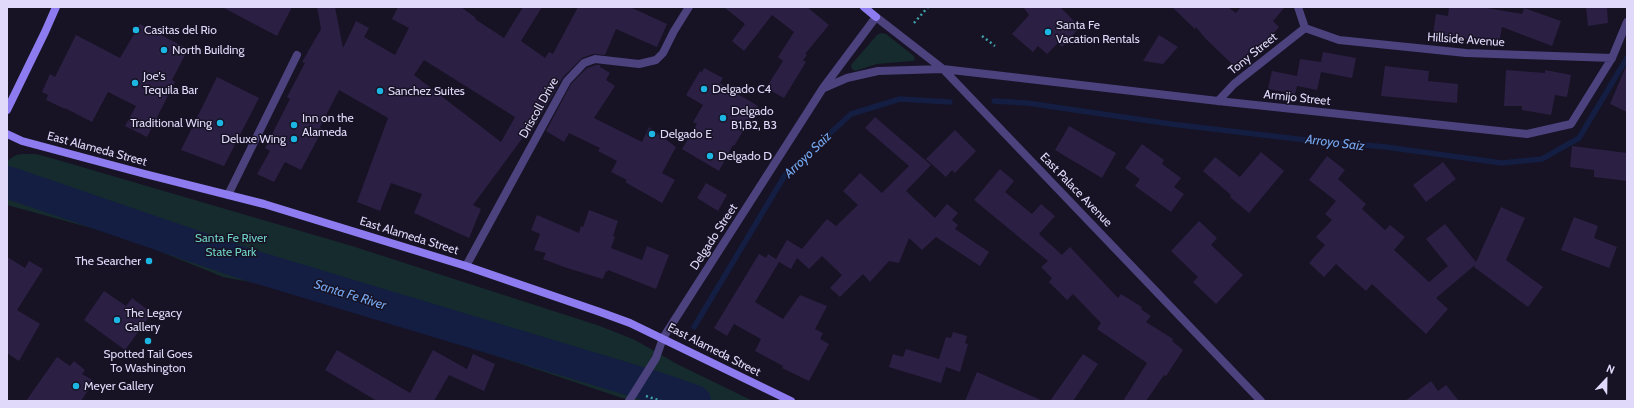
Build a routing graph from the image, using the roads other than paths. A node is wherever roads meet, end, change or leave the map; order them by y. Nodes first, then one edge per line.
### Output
1 (56, 7) edge
2 (689, 7) edge
3 (864, 7) edge
4 (1298, 7) edge
5 (876, 17) junction
6 (1627, 22) edge
7 (1305, 28) junction
8 (297, 55) dead end
9 (1612, 58) junction
10 (943, 68) junction
11 (823, 88) junction
12 (1218, 101) junction
13 (7, 110) edge
14 (7, 134) edge
15 (228, 195) junction
16 (466, 266) junction
17 (664, 338) junction
18 (630, 399) edge
19 (791, 401) edge
20 (1261, 401) edge

1 - 13 street
2 - 16 street, Driscoll Drive
3 - 5 street, East Palace Avenue
4 - 7 street
5 - 10 street, East Palace Avenue
5 - 11 street, Delgado Street
6 - 9 street
7 - 9 street, Hillside Avenue
7 - 12 street, Tony Street
8 - 15 street
9 - 12 street, Armijo Street
10 - 11 street
10 - 12 street, Armijo Street
10 - 20 street, East Palace Avenue
11 - 17 street, Delgado Street
14 - 15 street, East Alameda Street
15 - 16 street, East Alameda Street
16 - 17 street, East Alameda Street
17 - 18 street, Delgado Street
17 - 19 street, East Alameda Street

